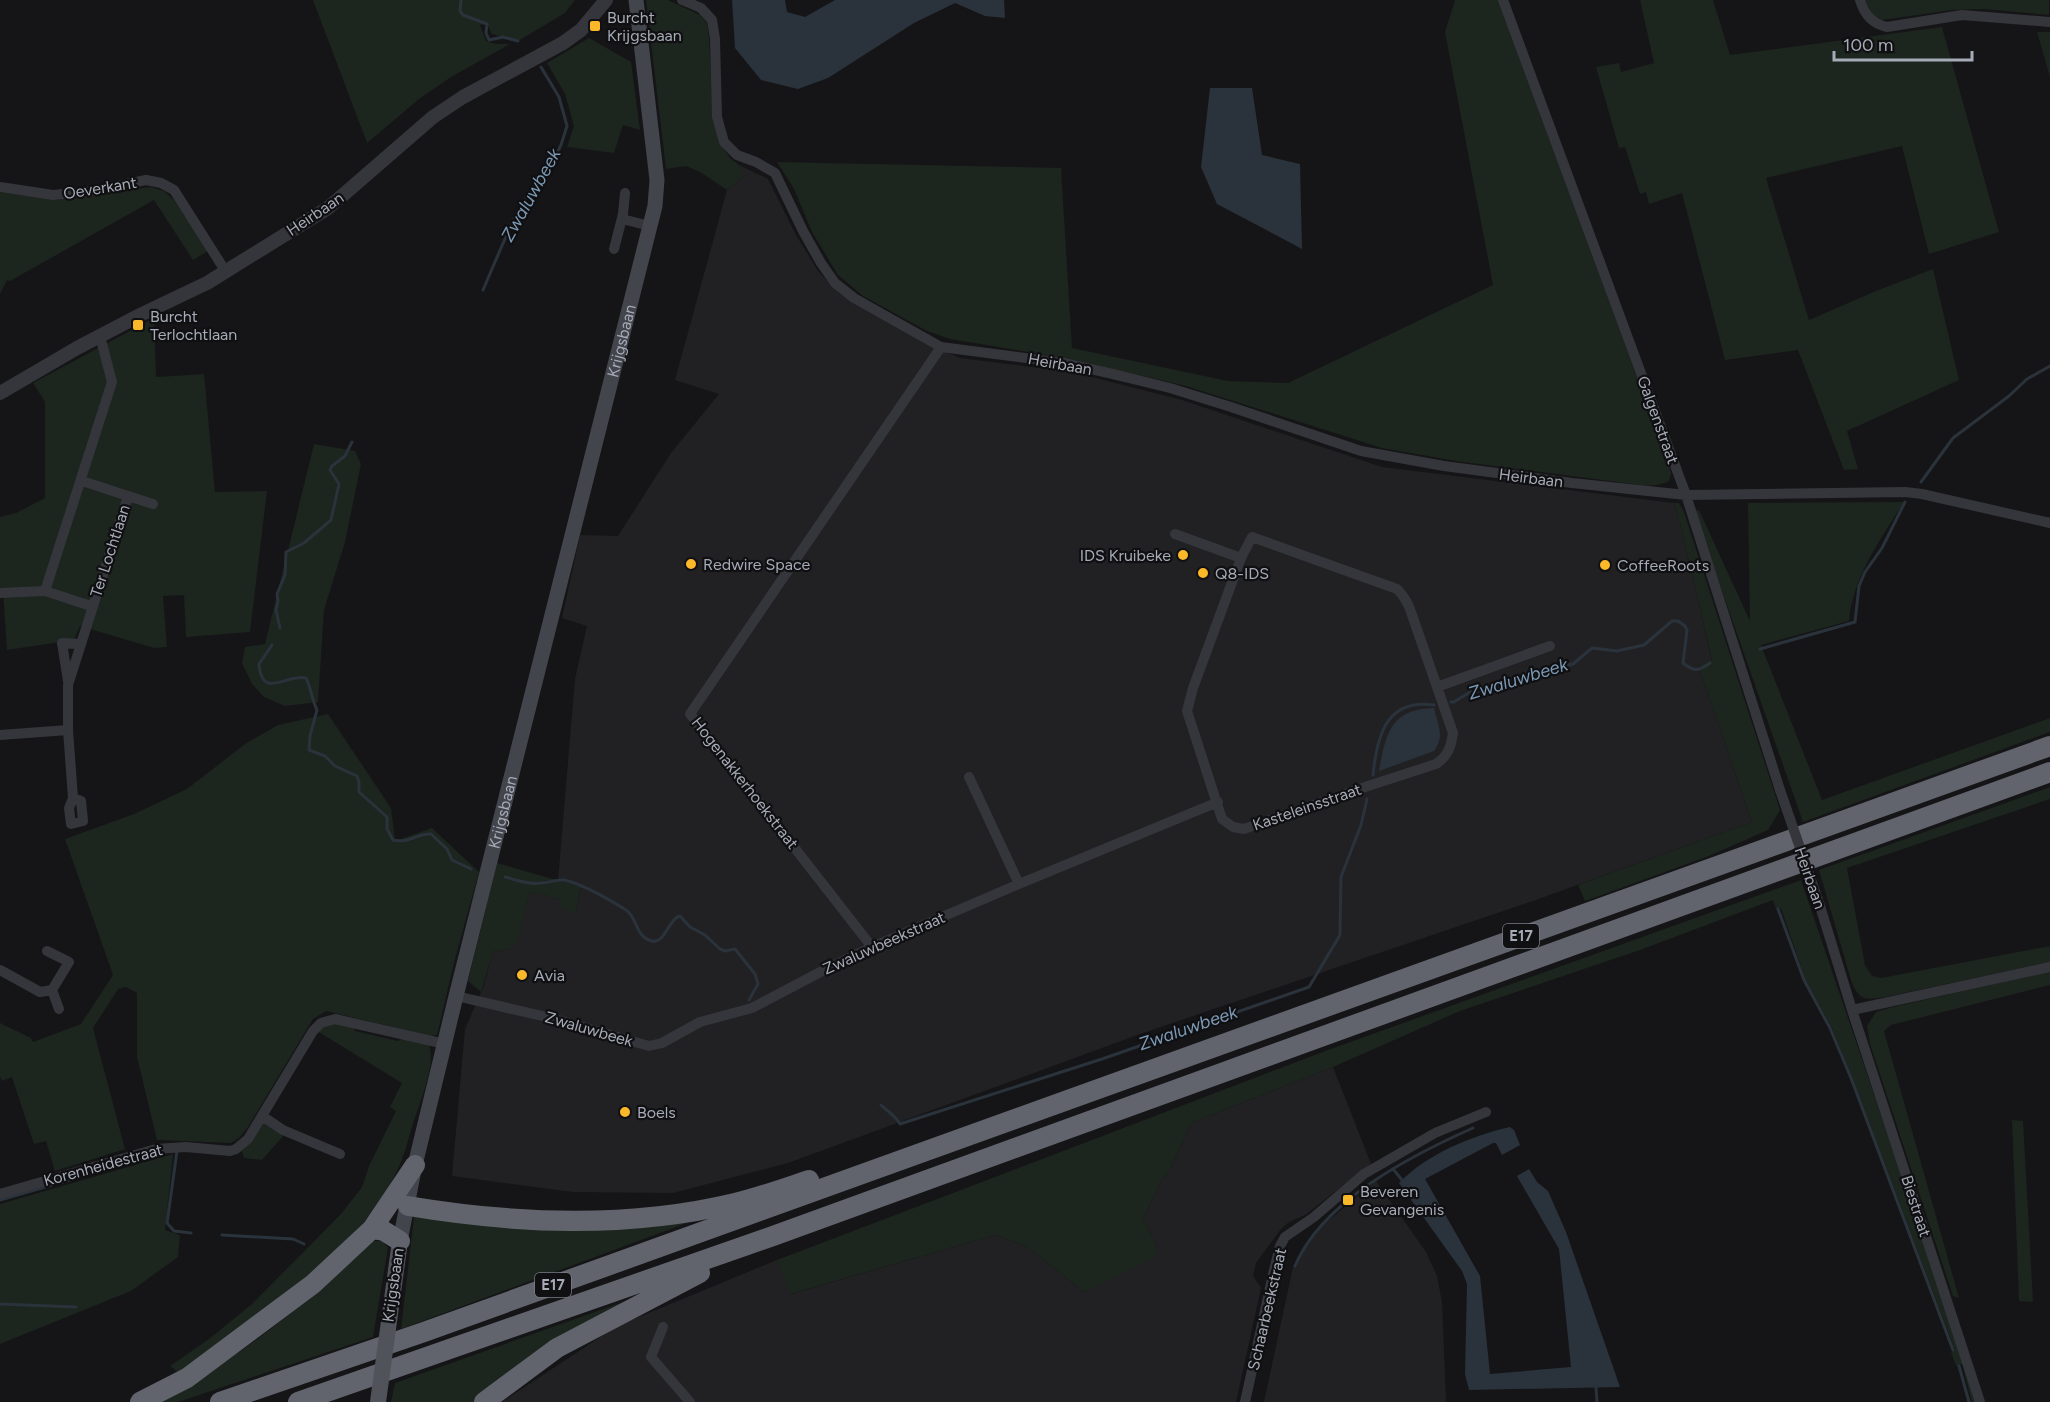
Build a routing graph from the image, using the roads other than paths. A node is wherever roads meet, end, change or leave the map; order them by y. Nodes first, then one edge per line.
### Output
1 (606, 0) edge
2 (636, 0) edge
3 (682, 0) edge
4 (1503, 0) edge
5 (1860, 0) edge
6 (2050, 22) edge
7 (0, 187) edge
8 (625, 193) dead end
9 (622, 219) junction
10 (650, 226) junction
11 (614, 249) dead end
12 (226, 272) junction
13 (100, 336) junction
14 (941, 347) junction
15 (0, 393) edge
16 (82, 481) junction
17 (1686, 495) junction
18 (128, 496) junction
19 (153, 504) dead end
20 (2050, 523) edge
21 (1175, 534) dead end
22 (1241, 558) junction
23 (45, 591) junction
24 (0, 593) edge
25 (92, 606) junction
26 (81, 644) junction
27 (1550, 646) dead end
28 (68, 685) junction
29 (1437, 687) junction
30 (68, 730) junction
31 (0, 735) edge
32 (2050, 746) edge
33 (2050, 772) edge
34 (969, 777) dead end
35 (73, 798) dead end
36 (1218, 802) junction
37 (1019, 884) junction
38 (872, 947) junction
39 (47, 951) dead end
40 (2050, 967) edge
41 (0, 970) edge
42 (52, 990) junction
43 (456, 996) junction
44 (752, 1008) joint
45 (59, 1010) dead end
46 (1852, 1010) junction
47 (445, 1044) junction
48 (1486, 1112) dead end
49 (262, 1116) junction
50 (340, 1154) dead end
51 (415, 1165) junction
52 (885, 1166) junction
53 (0, 1194) edge
54 (408, 1206) junction
55 (372, 1229) junction
56 (773, 1236) junction
57 (400, 1241) junction
58 (663, 1327) dead end
59 (140, 1402) edge
60 (220, 1402) edge
61 (298, 1402) edge
62 (378, 1402) edge
63 (484, 1402) edge
64 (690, 1402) edge
65 (1245, 1402) edge
66 (1980, 1402) edge

1 - 12 street, Heirbaan
2 - 10 main road, Krijgsbaan
3 - 14 street, Heirbaan
4 - 17 street, Galgenstraat
5 - 6 street
7 - 12 street, Oeverkant
8 - 9 street
9 - 10 street
9 - 11 street
10 - 43 main road, Krijgsbaan
12 - 13 street, Heirbaan
13 - 15 street, Heirbaan
13 - 16 street
14 - 17 street, Heirbaan
14 - 38 street, Hogenakkerhoekstraat
16 - 18 street, Ter Lochtlaan
16 - 23 street
17 - 20 street
17 - 46 street, Heirbaan, bridge
18 - 19 street, Ter Lochtlaan
18 - 25 street, Ter Lochtlaan
21 - 22 street
22 - 29 street, Kasteleinsstraat
22 - 36 street, Kasteleinsstraat
23 - 24 street, Ter Lochtlaan
23 - 25 street, Ter Lochtlaan
25 - 26 street, Ter Lochtlaan
26 - 28 street, Ter Lochtlaan
26 - 28 street
27 - 29 street
28 - 30 street
29 - 36 street, Kasteleinsstraat
30 - 31 street
30 - 35 street
32 - 52 highway, E17
33 - 56 highway, E17
34 - 37 street
36 - 37 street, Zwaluwbeekstraat
37 - 38 street, Zwaluwbeekstraat
38 - 44 street, Zwaluwbeekstraat
39 - 42 street
40 - 46 street
41 - 42 street
42 - 45 street
43 - 44 street, Zwaluwbeek
43 - 47 main road, Krijgsbaan
46 - 66 street, Biestraat
47 - 49 street, Korenheidestraat
47 - 51 main road, Krijgsbaan
48 - 65 street, Schaarbeekstraat
49 - 50 street
49 - 53 street, Korenheidestraat
51 - 54 main road, Krijgsbaan
51 - 55 highway
52 - 54 highway
52 - 60 highway, E17
54 - 57 main road, Krijgsbaan
55 - 57 highway
55 - 59 highway
56 - 61 highway, E17
56 - 63 highway
57 - 62 main road, Krijgsbaan, bridge
58 - 64 street

